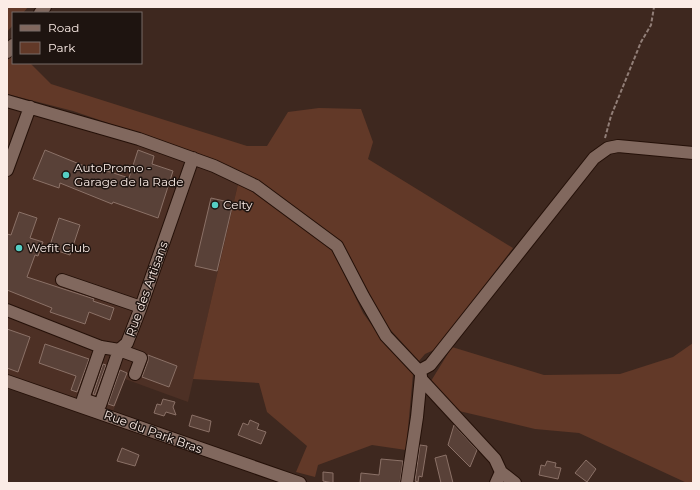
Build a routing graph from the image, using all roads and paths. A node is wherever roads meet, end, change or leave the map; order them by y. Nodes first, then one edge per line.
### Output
1 (654, 7) edge
2 (7, 101) edge
3 (30, 107) junction
4 (608, 148) junction
5 (693, 153) edge
6 (193, 158) junction
7 (7, 170) edge
8 (62, 280) dead end
9 (141, 307) junction
10 (7, 310) edge
11 (101, 347) junction
12 (119, 350) junction
13 (135, 374) dead end
14 (421, 376) junction
15 (7, 381) edge
16 (498, 477) edge
17 (300, 483) edge
18 (407, 483) edge
19 (515, 483) edge

1 - 4 path
2 - 3 street
3 - 6 street
3 - 7 street
4 - 5 street
4 - 14 street
6 - 9 street, Rue des Artisans
6 - 14 street
8 - 9 street
9 - 12 street, Rue des Artisans
10 - 11 street, Rue des Artisans
11 - 12 street, Rue des Artisans
11 - 12 street
12 - 13 street
14 - 16 street
14 - 18 street
15 - 17 street, Rue du Park Bras
16 - 19 street

